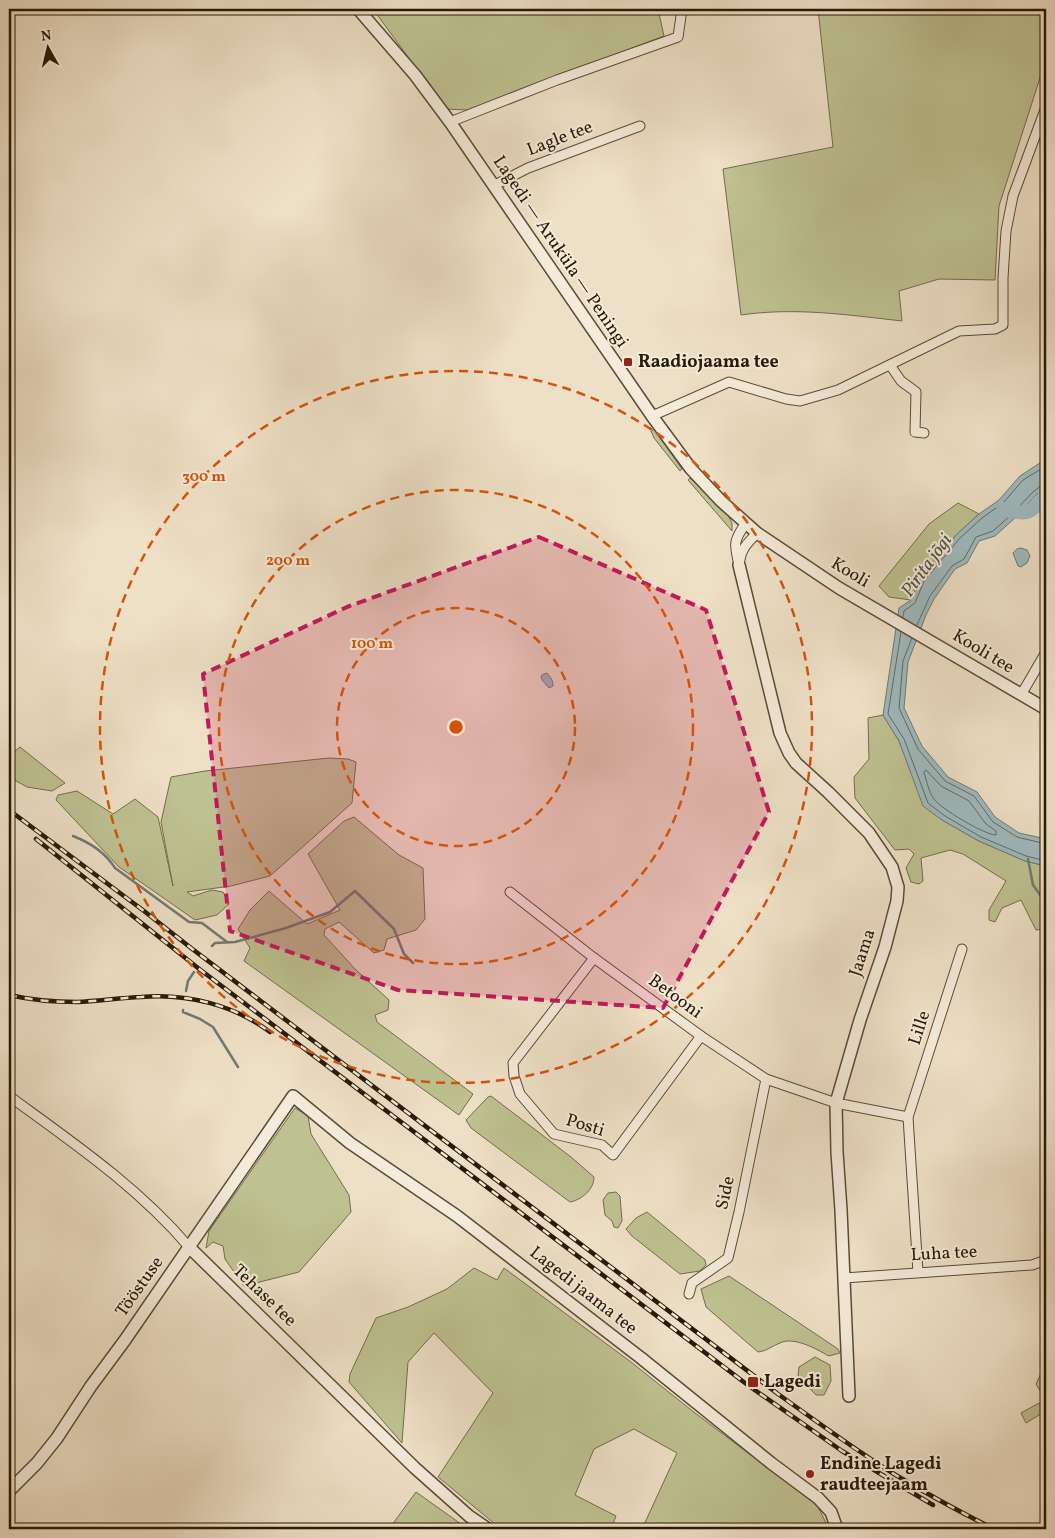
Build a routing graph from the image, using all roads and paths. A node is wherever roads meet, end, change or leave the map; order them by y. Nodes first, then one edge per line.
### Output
1 (358, 9) edge
2 (682, 9) edge
3 (1046, 108) edge
4 (450, 122) junction
5 (640, 126) dead end
6 (493, 186) junction
7 (890, 365) junction
8 (652, 416) junction
9 (924, 434) dead end
10 (746, 523) junction
11 (757, 532) junction
12 (739, 565) junction
13 (928, 639) joint
14 (1046, 652) edge
15 (1021, 694) junction
16 (1046, 709) edge
17 (510, 892) dead end
18 (962, 949) dead end
19 (594, 958) junction
20 (701, 1036) junction
21 (766, 1079) junction
22 (9, 1096) edge
23 (293, 1096) joint
24 (836, 1103) junction
25 (908, 1117) junction
26 (189, 1247) junction
27 (1046, 1260) edge
28 (918, 1272) junction
29 (844, 1278) junction
30 (689, 1294) dead end
31 (849, 1396) dead end
32 (9, 1491) edge
33 (488, 1529) edge
34 (837, 1529) edge

1 - 4 street, Lagedi — Aruküla — Peningi
2 - 4 street
3 - 7 street
4 - 6 street, Lagedi — Aruküla — Peningi
5 - 6 street, Lagle tee
6 - 8 street, Lagedi — Aruküla — Peningi
7 - 8 street
7 - 9 street
8 - 10 street, Lagedi — Aruküla — Peningi
10 - 11 street, Lagedi — Aruküla — Peningi
10 - 12 street, Jaama
11 - 12 street
11 - 13 street, Kooli
12 - 24 street, Jaama
13 - 15 street, Kooli tee
14 - 15 street
15 - 16 street, Kooli tee
17 - 19 street, Betooni
18 - 25 street, Lille
19 - 20 street, Betooni
19 - 20 street, Posti
20 - 21 street, Betooni
21 - 24 street, Betooni
21 - 30 street, Side
22 - 26 street, Tehase tee
23 - 26 street, Tööstuse
23 - 34 street, Lagedi jaama tee
24 - 25 street
24 - 29 street, Jaama
25 - 28 street, Lille
26 - 32 street, Tööstuse
26 - 33 street, Tehase tee
27 - 28 street, Luha tee
28 - 29 street, Luha tee
29 - 31 street, Jaama

